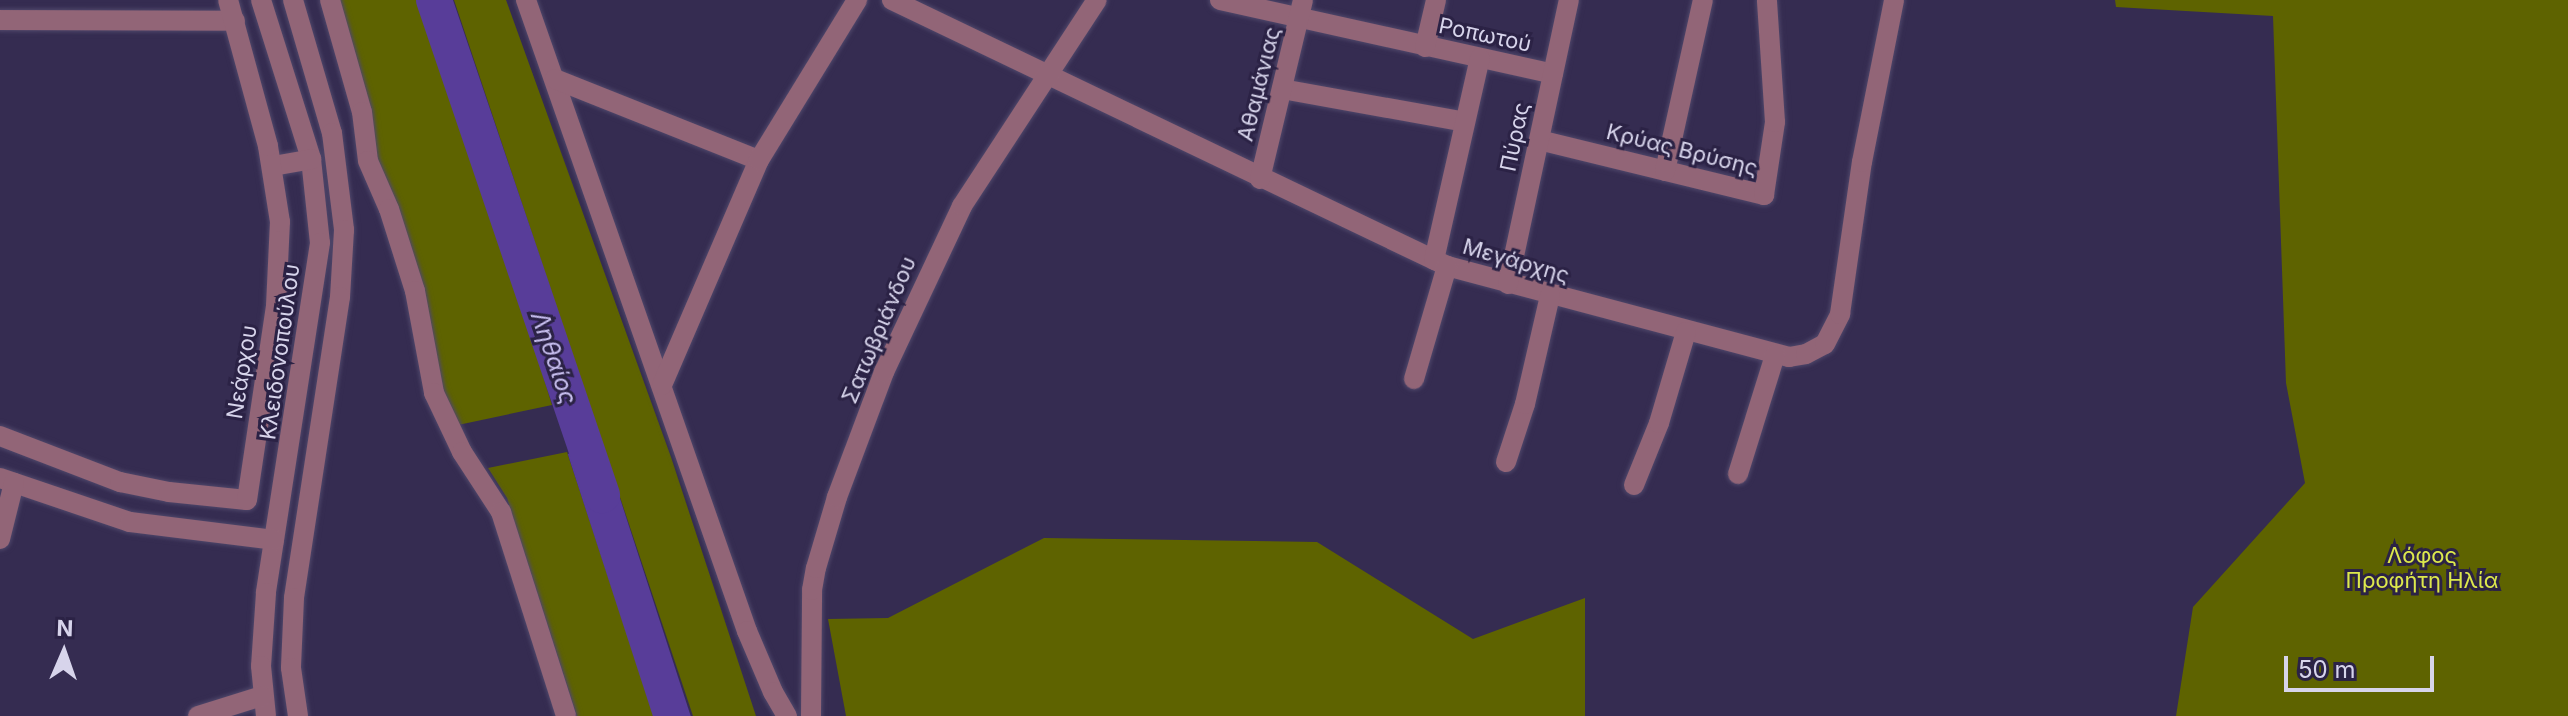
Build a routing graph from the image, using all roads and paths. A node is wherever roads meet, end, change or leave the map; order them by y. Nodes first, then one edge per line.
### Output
1 (228, 0) edge
2 (261, 0) edge
3 (293, 0) edge
4 (330, 0) edge
5 (526, 0) edge
6 (857, 0) edge
7 (892, 0) edge
8 (1097, 0) edge
9 (1220, 0) edge
10 (1436, 0) edge
11 (1569, 0) edge
12 (1703, 0) edge
13 (1767, 0) edge
14 (1894, 0) edge
15 (1301, 10) edge
16 (0, 20) edge
17 (235, 21) junction
18 (1425, 47) junction
19 (1480, 58) junction
20 (1050, 73) junction
21 (1553, 74) junction
22 (555, 79) junction
23 (1282, 89) junction
24 (1465, 122) junction
25 (1539, 140) junction
26 (311, 159) junction
27 (759, 160) junction
28 (273, 166) junction
29 (1665, 171) junction
30 (1260, 179) junction
31 (1441, 263) junction
32 (1508, 284) junction
33 (1550, 296) junction
34 (1686, 332) junction
35 (1775, 355) junction
36 (1414, 379) dead end
37 (662, 385) junction
38 (0, 436) edge
39 (1506, 462) dead end
40 (1738, 474) dead end
41 (7, 480) edge
42 (1634, 485) dead end
43 (0, 539) edge
44 (274, 540) junction
45 (264, 706) edge
46 (198, 716) edge
47 (298, 716) edge
48 (566, 716) edge
49 (787, 716) edge
50 (811, 716) edge

1 - 17 street, Νεάρχου
2 - 26 street, Κλειδονοπούλου
3 - 47 street
4 - 48 street
5 - 22 street
6 - 27 street
7 - 20 street, Μεγάρχης
8 - 20 street, Σατωβριάνδου
9 - 15 street, Ροπωτού
10 - 18 street
11 - 21 street, Πύρας
12 - 29 street
13 - 29 street, Κρύας Βρύσης
14 - 35 street, Μεγάρχης
15 - 18 street, Ροπωτού
15 - 23 street, Αθαμάνιας
16 - 17 street
17 - 28 street, Νεάρχου
18 - 19 street, Ροπωτού
19 - 21 street, Ροπωτού
19 - 24 street
20 - 30 street, Μεγάρχης
20 - 50 street, Σατωβριάνδου
21 - 25 street, Πύρας
22 - 27 street
22 - 37 street
23 - 24 street
23 - 30 street, Αθαμάνιας
24 - 31 street
25 - 29 street, Κρύας Βρύσης
25 - 32 street, Πύρας
26 - 28 street
26 - 44 street, Κλειδονοπούλου
27 - 37 street
28 - 38 street, Νεάρχου
30 - 31 street, Μεγάρχης
31 - 32 street, Μεγάρχης
31 - 36 street
32 - 33 street, Μεγάρχης
33 - 34 street, Μεγάρχης
33 - 39 street
34 - 35 street, Μεγάρχης
34 - 42 street
35 - 40 street
37 - 49 street
41 - 43 street
41 - 44 street
44 - 45 street, Κλειδονοπούλου
45 - 46 street

